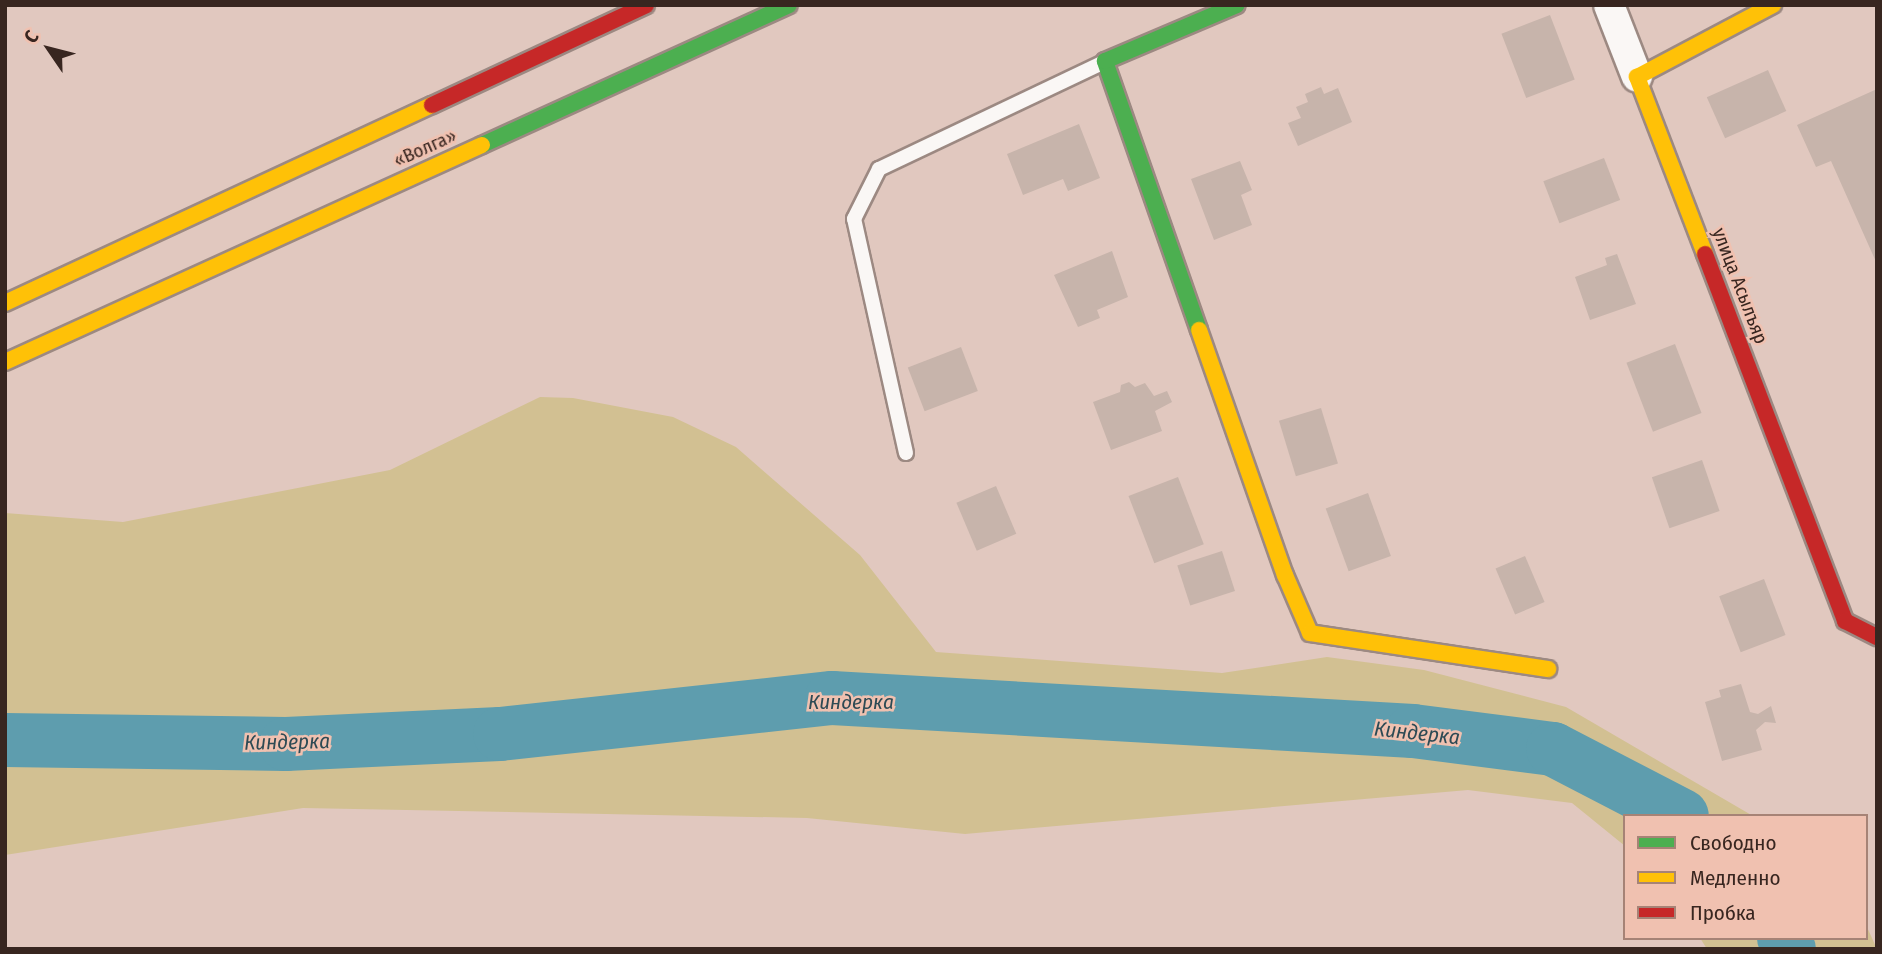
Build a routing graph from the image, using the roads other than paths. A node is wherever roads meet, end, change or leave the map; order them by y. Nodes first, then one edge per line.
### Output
1 (646, 5) edge
2 (789, 5) edge
3 (1237, 5) edge
4 (1609, 5) edge
5 (1773, 5) edge
6 (1105, 61) junction
7 (1637, 76) junction
8 (5, 303) edge
9 (5, 362) edge
10 (906, 453) dead end
11 (1877, 636) edge
12 (1548, 669) dead end

1 - 8 main road, «Волга»
2 - 9 main road, «Волга»
3 - 6 main road
4 - 7 street
5 - 7 main road
6 - 10 lane
6 - 12 main road
7 - 11 main road, улица Асылъяр

